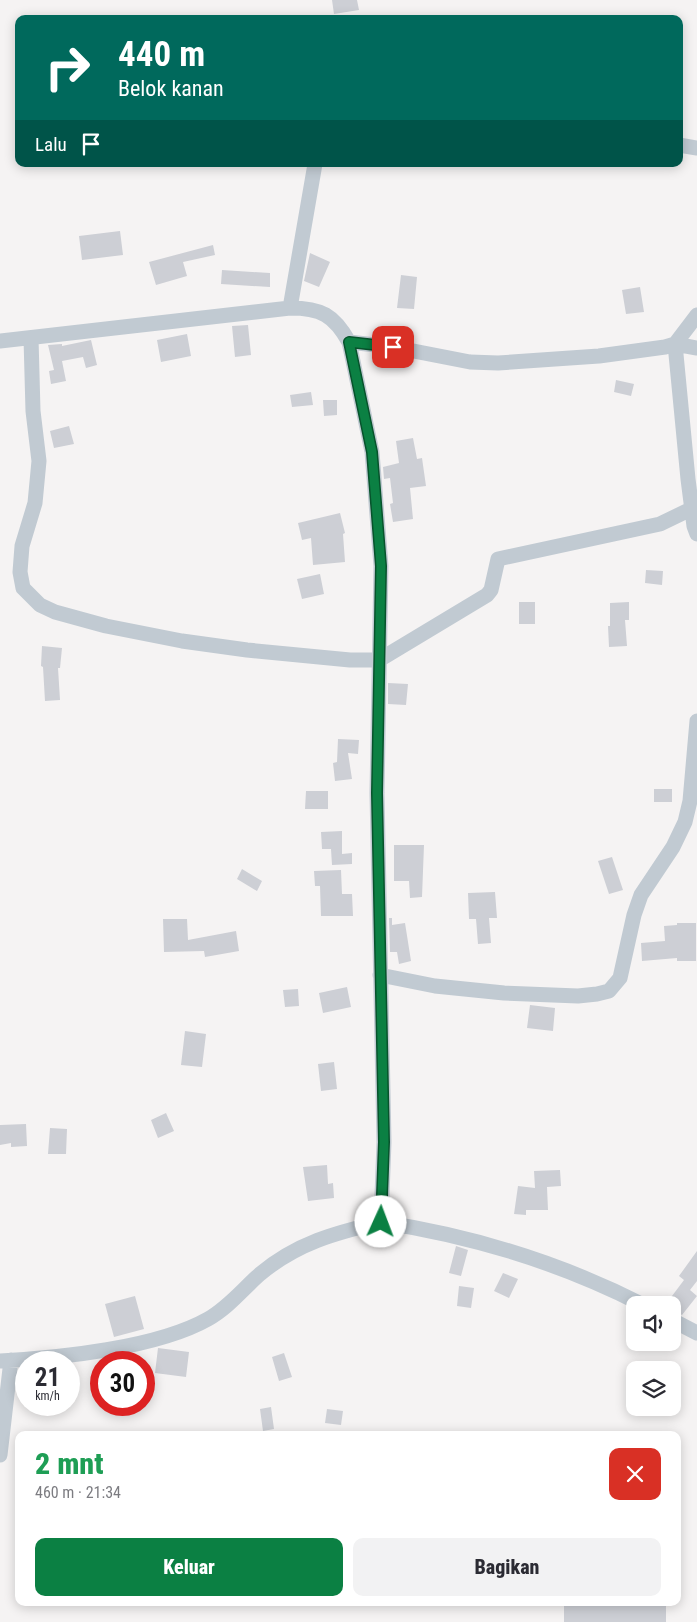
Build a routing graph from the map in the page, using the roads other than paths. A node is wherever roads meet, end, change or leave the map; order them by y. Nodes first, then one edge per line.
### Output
1 (683, 146) edge
2 (697, 148) edge
3 (314, 167) edge
4 (290, 308) junction
5 (697, 315) edge
6 (32, 338) junction
7 (0, 341) edge
8 (349, 342) junction
9 (675, 344) junction
10 (697, 348) edge
11 (692, 509) junction
12 (697, 534) edge
13 (379, 660) junction
14 (697, 721) edge
15 (380, 975) junction
16 (381, 1222) junction
17 (626, 1296) edge
18 (681, 1325) edge
19 (697, 1333) edge
20 (6, 1361) edge
21 (0, 1455) edge

1 - 2 street
3 - 4 street
4 - 6 street
4 - 8 street
5 - 9 street
6 - 7 street
6 - 13 street
8 - 9 street
8 - 13 street
9 - 10 street
9 - 11 street
11 - 12 street
11 - 13 street
13 - 15 street
14 - 15 street
15 - 16 street
16 - 17 street
16 - 20 street
18 - 19 street
20 - 21 street

